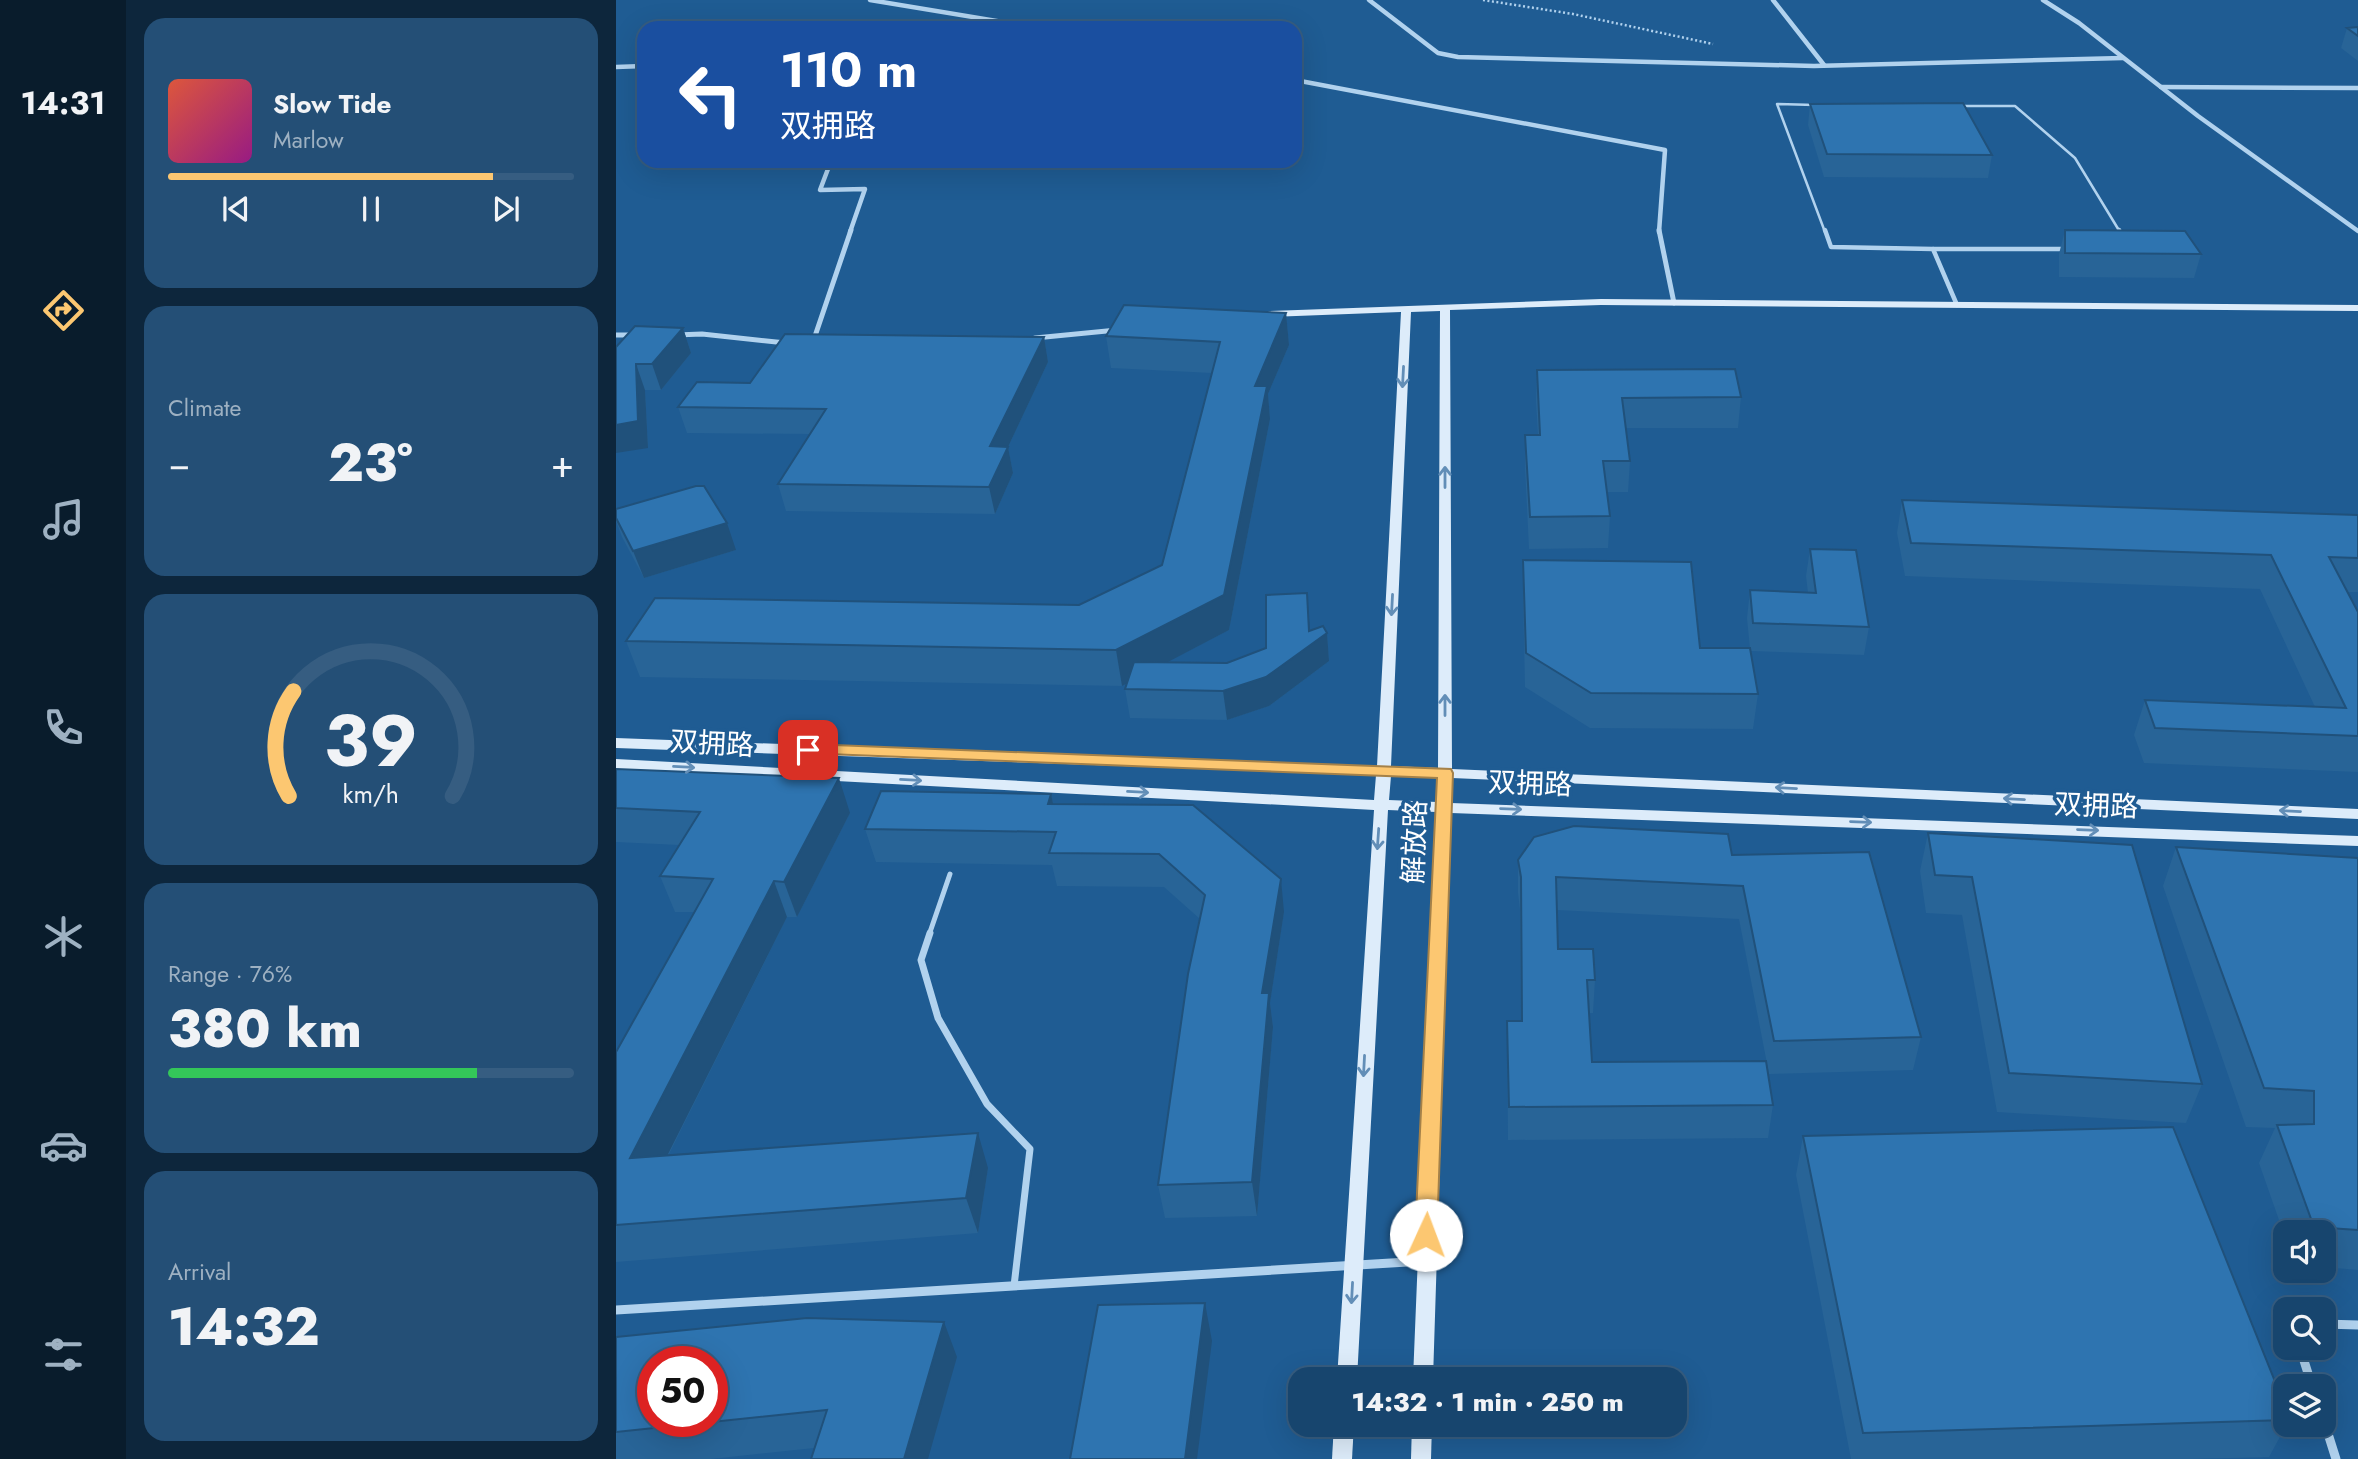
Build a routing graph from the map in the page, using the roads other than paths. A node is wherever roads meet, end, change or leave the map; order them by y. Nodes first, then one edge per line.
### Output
1 (870, 0) edge
2 (1369, 0) edge
3 (1773, 0) edge
4 (2043, 0) edge
5 (997, 21) edge
6 (2123, 58) junction
7 (1824, 65) junction
8 (637, 66) edge
9 (616, 67) edge
10 (1302, 81) edge
11 (2160, 87) junction
12 (2358, 88) edge
13 (1816, 105) edge
14 (1949, 106) edge
15 (828, 168) edge
16 (2358, 231) edge
17 (2123, 237) edge
18 (1933, 249) junction
19 (2077, 249) edge
20 (1674, 303) junction
21 (1957, 305) junction
22 (1445, 308) junction
23 (2358, 308) edge
24 (1406, 309) junction
25 (1267, 314) edge
26 (1125, 329) edge
27 (616, 335) edge
28 (640, 335) edge
29 (665, 335) edge
30 (1033, 339) edge
31 (798, 344) edge
32 (824, 346) edge
33 (616, 743) edge
34 (616, 764) edge
35 (1384, 771) junction
36 (1445, 773) junction
37 (1380, 805) junction
38 (1443, 806) junction
39 (2358, 814) edge
40 (2358, 841) edge
41 (950, 874) dead end
42 (1425, 1261) junction
43 (1353, 1266) junction
44 (1014, 1286) junction
45 (616, 1310) edge
46 (2336, 1324) edge
47 (2358, 1325) edge
48 (1348, 1367) edge
49 (1423, 1367) edge
50 (1343, 1437) edge
51 (1422, 1437) edge
52 (2329, 1437) edge
53 (1342, 1459) edge
54 (1421, 1459) edge
55 (2336, 1459) edge

1 - 5 street
2 - 7 street
3 - 7 street
4 - 6 street
6 - 7 street
6 - 11 street
8 - 9 street
10 - 20 street
11 - 12 street
11 - 16 street
13 - 18 lane
14 - 17 lane
15 - 32 street
18 - 19 lane
18 - 21 lane
20 - 21 main road
20 - 22 main road
21 - 23 main road
22 - 24 main road
36 -> 22 main road, 解放路
24 - 25 main road
24 -> 35 main road, 解放路
26 - 30 street
27 - 28 street
29 - 31 street
33 - 35 main road, 双拥路
34 -> 37 main road, 双拥路
35 - 36 main road, 双拥路
35 - 37 main road, 解放路
36 - 38 main road, 解放路
39 -> 36 main road, 双拥路
37 - 38 main road, 双拥路
37 -> 43 main road, 解放路
38 -> 40 main road, 双拥路
38 - 42 main road, 解放路
41 - 44 lane
42 - 43 street
42 - 49 main road, 解放路
43 - 44 street
43 -> 48 main road, 解放路
44 - 45 street
46 - 47 street
50 - 53 main road
51 - 54 main road
52 - 55 street

